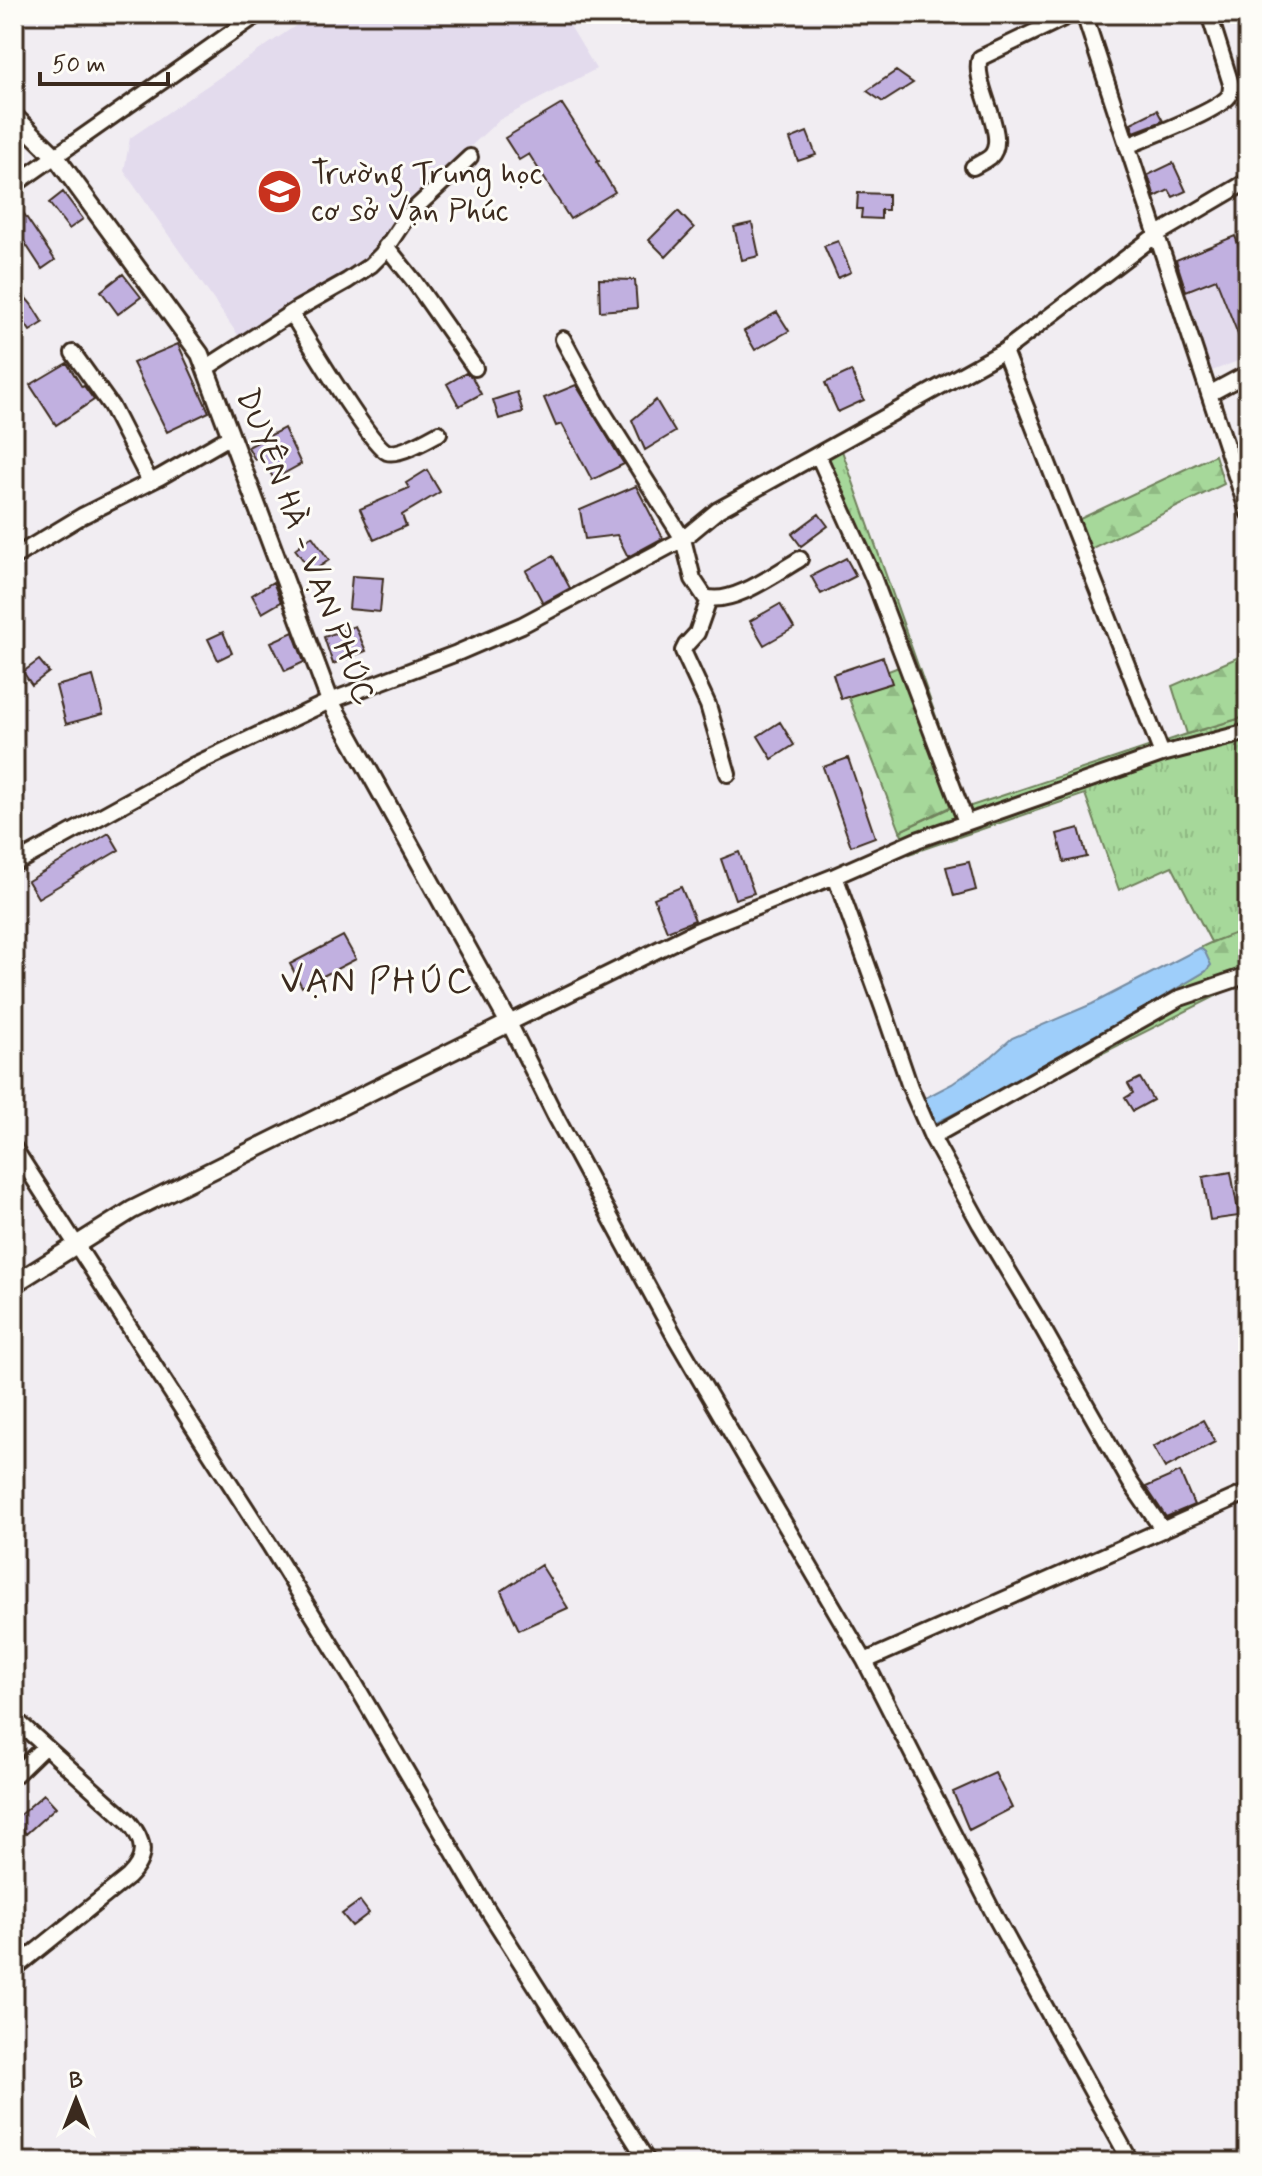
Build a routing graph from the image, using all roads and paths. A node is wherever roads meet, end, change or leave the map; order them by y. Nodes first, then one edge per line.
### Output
1 (258, 14) edge
2 (1072, 14) edge
3 (1084, 14) edge
4 (1209, 14) edge
5 (14, 116) edge
6 (1127, 146) junction
7 (56, 157) junction
8 (470, 157) dead end
9 (973, 167) dead end
10 (1248, 181) edge
11 (14, 185) edge
12 (1156, 235) junction
13 (386, 246) junction
14 (291, 313) junction
15 (563, 339) dead end
16 (1004, 351) junction
17 (73, 353) dead end
18 (206, 368) junction
19 (475, 368) dead end
20 (1248, 373) edge
21 (1209, 394) junction
22 (439, 433) dead end
23 (231, 436) junction
24 (818, 455) junction
25 (150, 482) junction
26 (1248, 512) edge
27 (683, 539) junction
28 (14, 557) edge
29 (800, 559) dead end
30 (709, 599) junction
31 (330, 701) junction
32 (1248, 732) edge
33 (1162, 754) junction
34 (728, 774) dead end
35 (966, 822) junction
36 (14, 864) edge
37 (835, 876) junction
38 (1248, 975) edge
39 (509, 1023) junction
40 (932, 1137) junction
41 (14, 1148) edge
42 (75, 1245) junction
43 (14, 1284) edge
44 (1248, 1492) edge
45 (1163, 1530) junction
46 (865, 1661) junction
47 (14, 1718) edge
48 (44, 1747) junction
49 (14, 1776) edge
50 (14, 1969) edge
51 (648, 2162) edge
52 (1131, 2162) edge

1 - 7 street
2 - 9 street
3 - 6 street
4 - 6 street
5 - 7 street, DUYÊN HÀ - VẠN PHÚC
6 - 12 street
7 - 11 street
7 - 18 street, DUYÊN HÀ - VẠN PHÚC
8 - 13 street
10 - 12 street
12 - 16 street
12 - 21 street
13 - 14 street
13 - 19 street
14 - 18 street
14 - 22 street
15 - 27 street
16 - 24 street
16 - 33 street
17 - 25 street
18 - 23 street, DUYÊN HÀ - VẠN PHÚC
20 - 21 street
21 - 26 street
23 - 25 street
23 - 31 street, DUYÊN HÀ - VẠN PHÚC
24 - 27 street
24 - 35 street
25 - 28 street
27 - 30 street
27 - 31 street
29 - 30 street
30 - 34 street
31 - 36 street
31 - 39 street, DUYÊN HÀ - VẠN PHÚC
32 - 33 street
33 - 35 street
35 - 37 street
37 - 39 street
37 - 40 street
38 - 40 street
39 - 42 street
39 - 46 street
40 - 45 street
41 - 42 street
42 - 43 street
42 - 51 street
44 - 45 street
45 - 46 street
46 - 52 street
47 - 48 street
48 - 49 street
48 - 50 street

